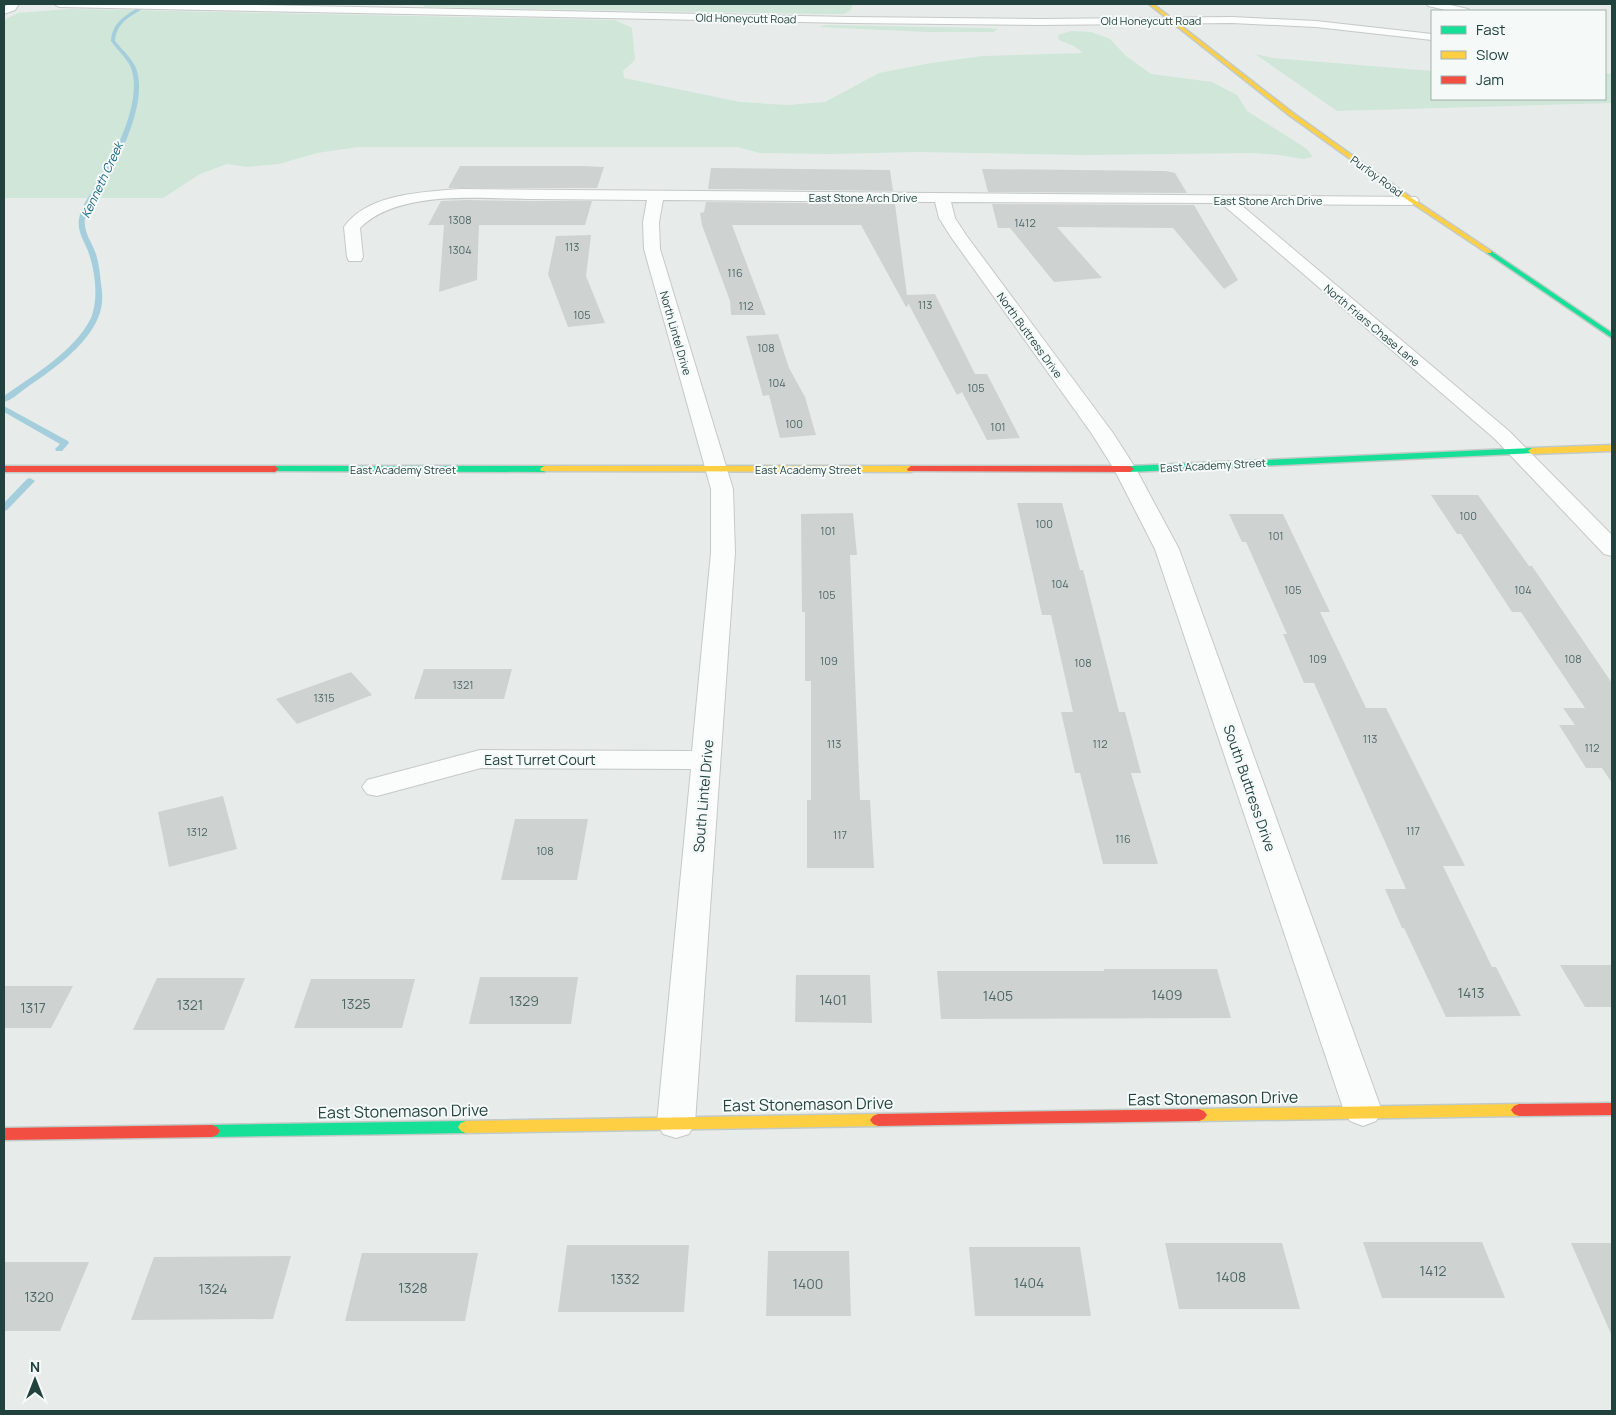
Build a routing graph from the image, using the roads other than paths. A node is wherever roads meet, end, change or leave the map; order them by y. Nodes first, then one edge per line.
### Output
1 (10, 4) edge
2 (14, 4) edge
3 (59, 4) edge
4 (1151, 4) edge
5 (1432, 4) edge
6 (4, 5) edge
7 (1459, 10) edge
8 (4, 11) edge
9 (1172, 20) junction
10 (1431, 38) edge
11 (656, 195) junction
12 (942, 197) junction
13 (1225, 199) junction
14 (1411, 200) junction
15 (355, 256) dead end
16 (1612, 336) edge
17 (1612, 448) edge
18 (1519, 451) junction
19 (4, 469) edge
20 (717, 469) junction
21 (1125, 469) junction
22 (1612, 549) edge
23 (706, 760) junction
24 (377, 787) dead end
25 (1612, 1109) edge
26 (1363, 1112) junction
27 (676, 1123) junction
28 (4, 1134) edge

1 - 6 street
2 - 8 street
3 - 9 street, Old Honeycutt Road
4 - 9 street, Purfoy Road
5 - 7 street
9 - 10 street, Old Honeycutt Road
9 - 14 street, Purfoy Road
11 - 12 street, East Stone Arch Drive
11 - 15 street, East Stone Arch Drive
11 - 20 street, North Lintel Drive
12 - 13 street, East Stone Arch Drive
12 - 21 street, North Buttress Drive
13 - 14 street, East Stone Arch Drive
13 - 18 street, North Friars Chase Lane
14 - 16 street, Purfoy Road
17 - 18 street, East Academy Street
18 - 21 street, East Academy Street
18 - 22 street, North Friars Chase Lane
19 - 20 street, East Academy Street
20 - 21 street, East Academy Street
20 - 23 street, South Lintel Drive
21 - 26 street, South Buttress Drive
23 - 24 street, East Turret Court
23 - 27 street, South Lintel Drive
25 - 26 street, East Stonemason Drive
26 - 27 street, East Stonemason Drive
27 - 28 street, East Stonemason Drive

